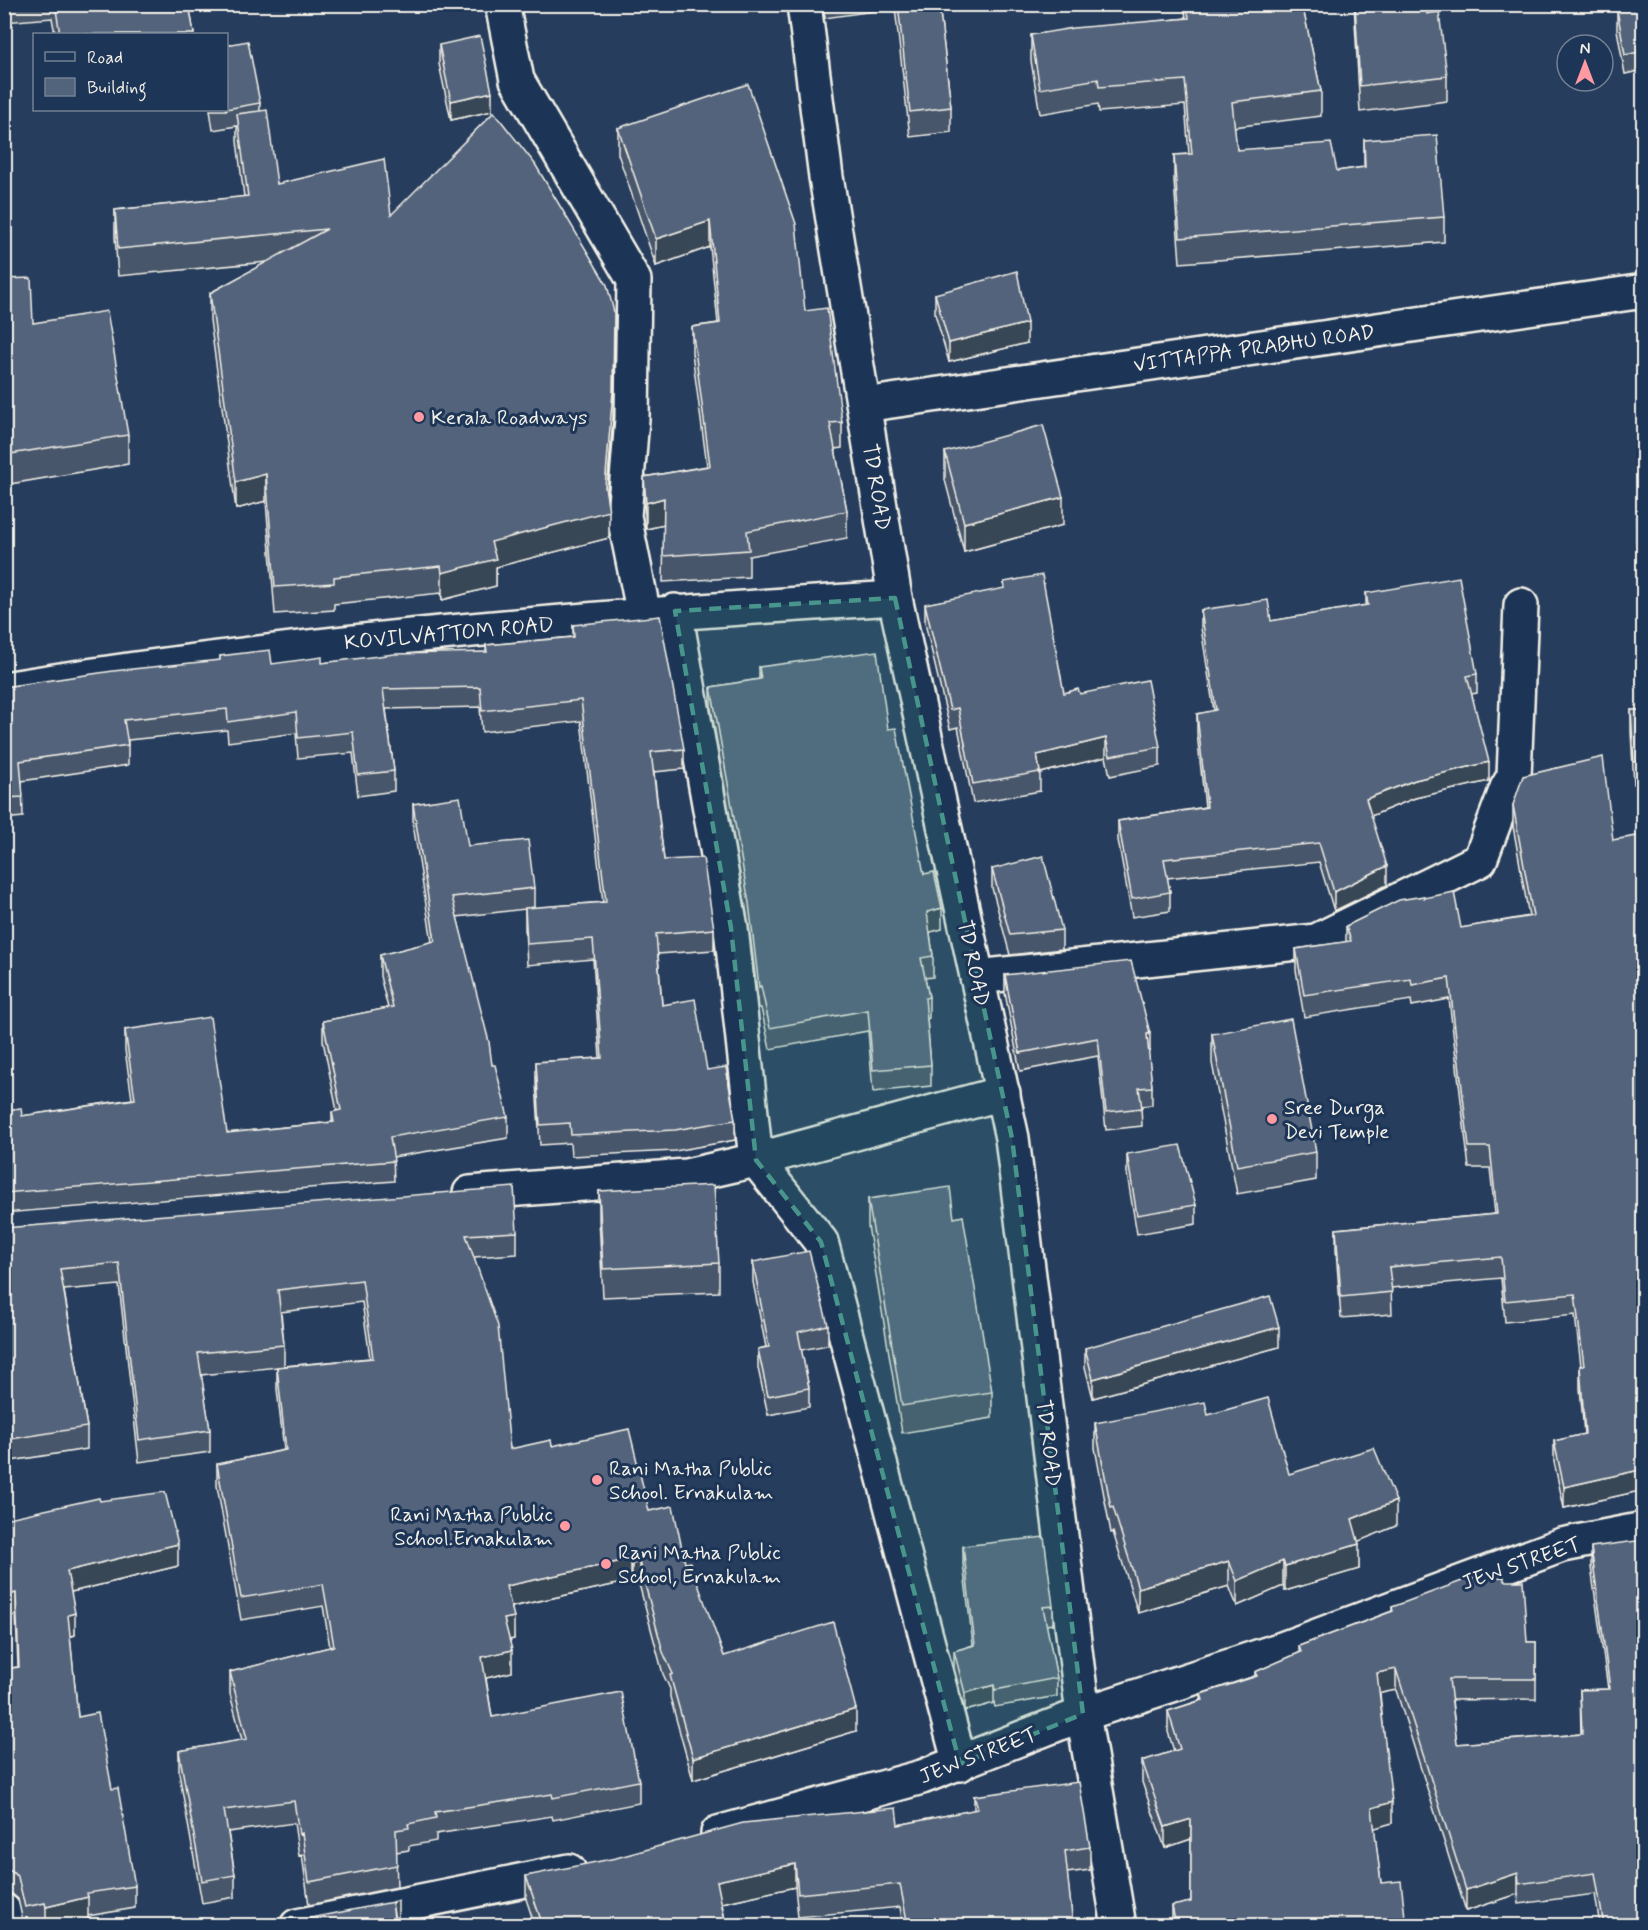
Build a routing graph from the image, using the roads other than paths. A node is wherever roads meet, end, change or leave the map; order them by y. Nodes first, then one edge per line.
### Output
1 (502, 4) edge
2 (804, 4) edge
3 (1644, 291) edge
4 (864, 405) junction
5 (895, 598) junction
6 (1521, 604) dead end
7 (659, 613) junction
8 (4, 689) edge
9 (977, 977) junction
10 (1003, 1093) junction
11 (756, 1160) junction
12 (440, 1196) edge
13 (1644, 1529) edge
14 (1083, 1714) junction
15 (960, 1764) junction
16 (691, 1840) edge
17 (599, 1865) edge
18 (4, 1911) edge
19 (7, 1926) edge
20 (297, 1926) edge
21 (1119, 1926) edge

1 - 7 street
2 - 4 street, TD ROAD
3 - 4 street, VITTAPPA PRABHU ROAD
4 - 5 street, TD ROAD
5 - 7 street, KOVILVATTOM ROAD
5 - 9 street, TD ROAD
6 - 9 street
7 - 8 street, KOVILVATTOM ROAD
7 - 11 street
9 - 10 street, TD ROAD
10 - 11 street
10 - 14 street, TD ROAD
11 - 12 street
11 - 15 street
13 - 14 street, JEW STREET
14 - 15 street, JEW STREET
14 - 21 street, TD ROAD
15 - 16 street, JEW STREET
17 - 20 street
18 - 19 street

